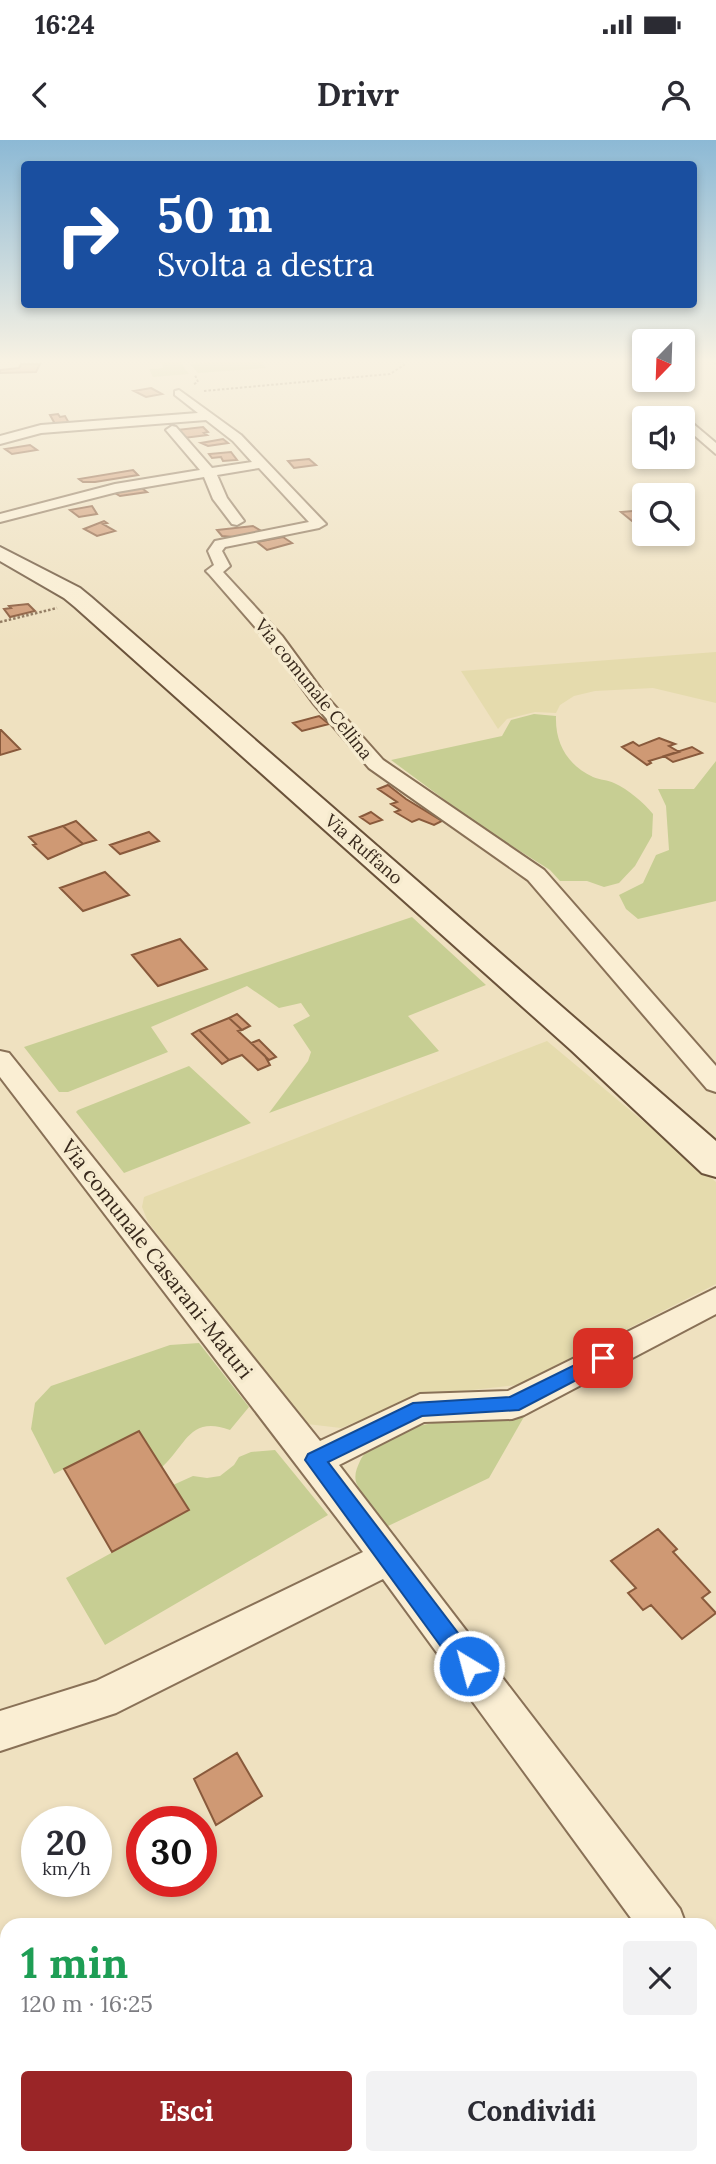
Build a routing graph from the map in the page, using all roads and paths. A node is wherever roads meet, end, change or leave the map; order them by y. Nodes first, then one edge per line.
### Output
1 (193, 453) edge
2 (252, 453) edge
3 (262, 464) junction
4 (209, 472) junction
5 (0, 518) edge
6 (237, 521) dead end
7 (0, 553) edge
8 (83, 602) junction
9 (0, 622) edge
10 (0, 1059) edge
11 (716, 1083) edge
12 (716, 1163) edge
13 (716, 1300) edge
14 (315, 1460) junction
15 (388, 1558) junction
16 (0, 1731) edge
17 (659, 1918) edge

1 - 4 street
2 - 3 street, Via comunale Cellina
3 - 4 street
3 - 11 street, Via comunale Cellina
4 - 5 street
4 - 6 street
7 - 8 street, Via Ruffano
8 - 9 path
8 - 12 street, Via Ruffano
10 - 14 street, Via comunale Casarani-Maturi
13 - 14 street
14 - 15 street, Via comunale Casarani-Maturi
15 - 16 street
15 - 17 street, Via comunale Casarani-Maturi

